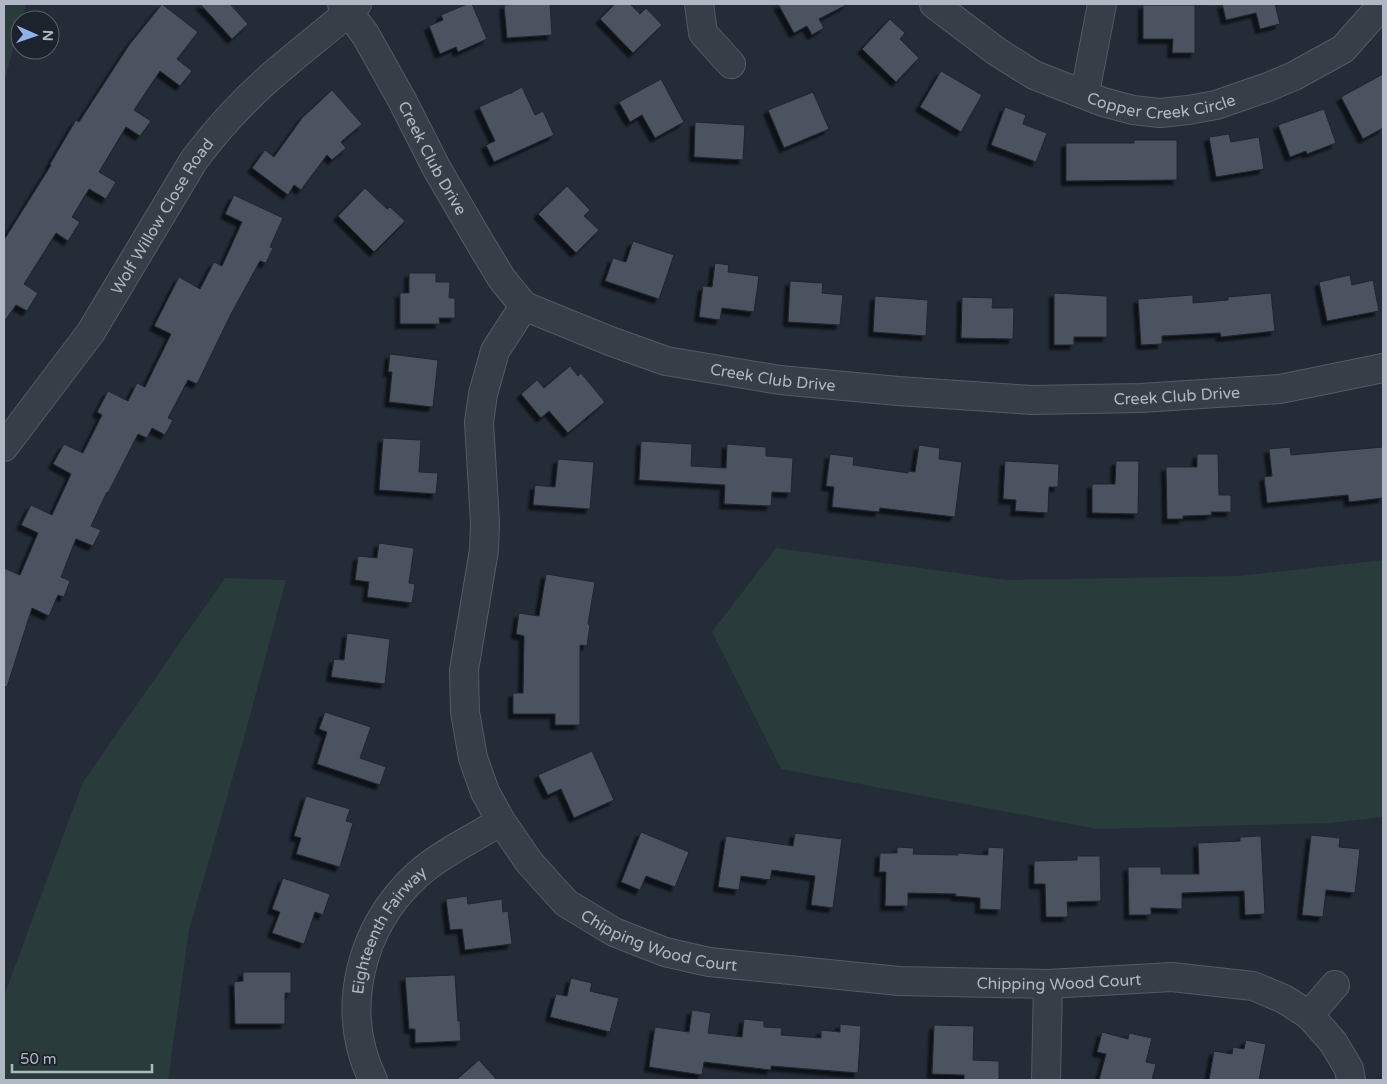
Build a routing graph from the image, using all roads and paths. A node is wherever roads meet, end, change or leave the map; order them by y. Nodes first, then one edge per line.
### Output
1 (699, 4) edge
2 (934, 4) edge
3 (1102, 4) edge
4 (1382, 4) edge
5 (349, 6) edge
6 (732, 64) dead end
7 (1084, 93) junction
8 (524, 306) junction
9 (1383, 368) edge
10 (4, 447) edge
11 (501, 821) junction
12 (1048, 984) junction
13 (1335, 986) dead end
14 (1309, 1016) junction
15 (373, 1080) edge
16 (1046, 1080) edge
17 (1351, 1080) edge

1 - 6 street
2 - 7 street, Copper Creek Circle
3 - 7 street
4 - 7 street, Copper Creek Circle
5 - 8 street, Creek Club Drive
5 - 10 street, Wolf Willow Close Road
8 - 9 street, Creek Club Drive
8 - 11 street, Chipping Wood Court
11 - 12 street, Chipping Wood Court
11 - 15 street, Eighteenth Fairway
12 - 14 street, Chipping Wood Court
12 - 16 street
13 - 14 street
14 - 17 street, Chipping Wood Court

